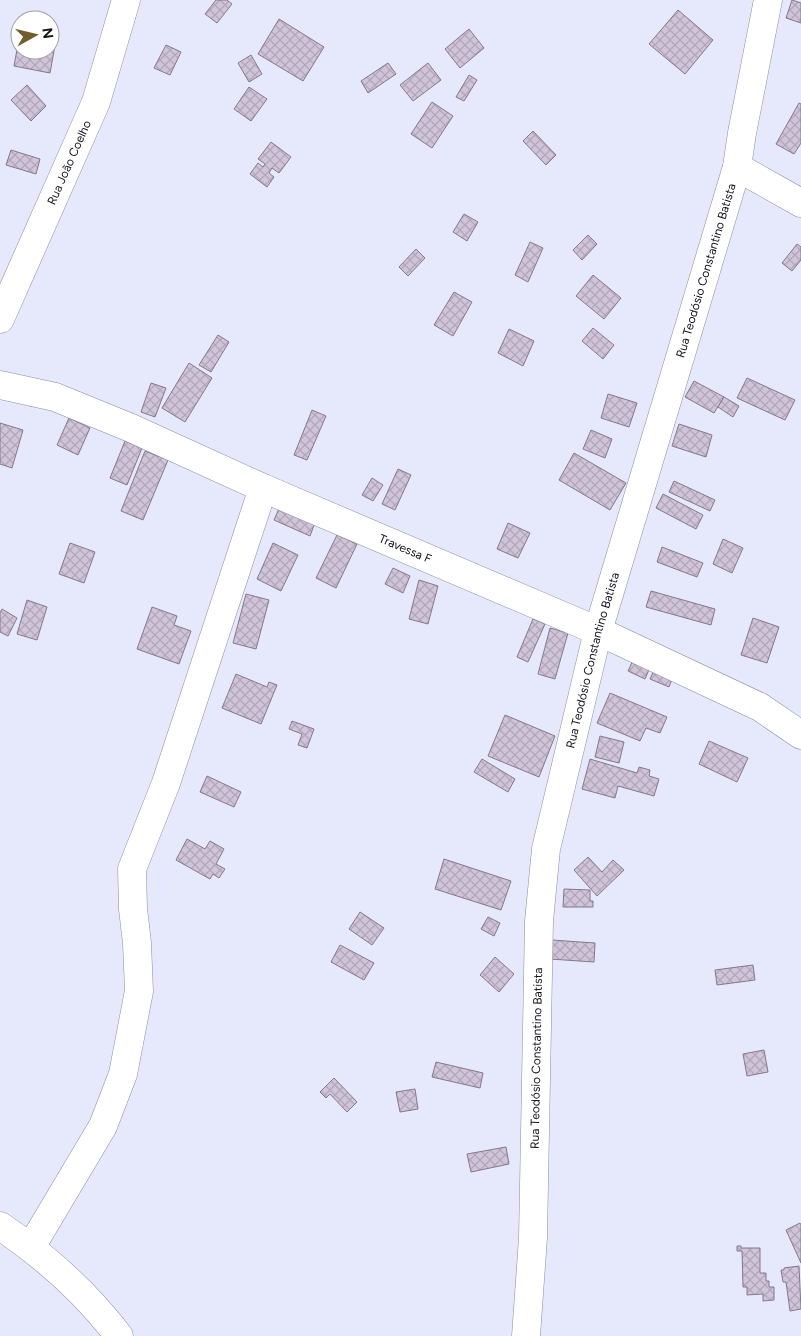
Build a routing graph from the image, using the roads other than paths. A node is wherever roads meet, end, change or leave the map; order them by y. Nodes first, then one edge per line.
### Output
1 (126, 0) edge
2 (768, 0) edge
3 (737, 167) junction
4 (801, 203) edge
5 (0, 319) edge
6 (0, 384) edge
7 (263, 488) junction
8 (598, 631) junction
9 (801, 735) edge
10 (0, 1226) edge
11 (31, 1247) junction
12 (119, 1336) edge
13 (526, 1336) edge

1 - 5 street, Rua João Coelho
2 - 3 street, Rua Teodósio Constantino Batista
3 - 4 street
3 - 8 street, Rua Teodósio Constantino Batista
6 - 7 street, Travessa F
7 - 8 street, Travessa F
7 - 11 street
8 - 9 street, Travessa F
8 - 13 street, Rua Teodósio Constantino Batista
10 - 11 street
11 - 12 street

